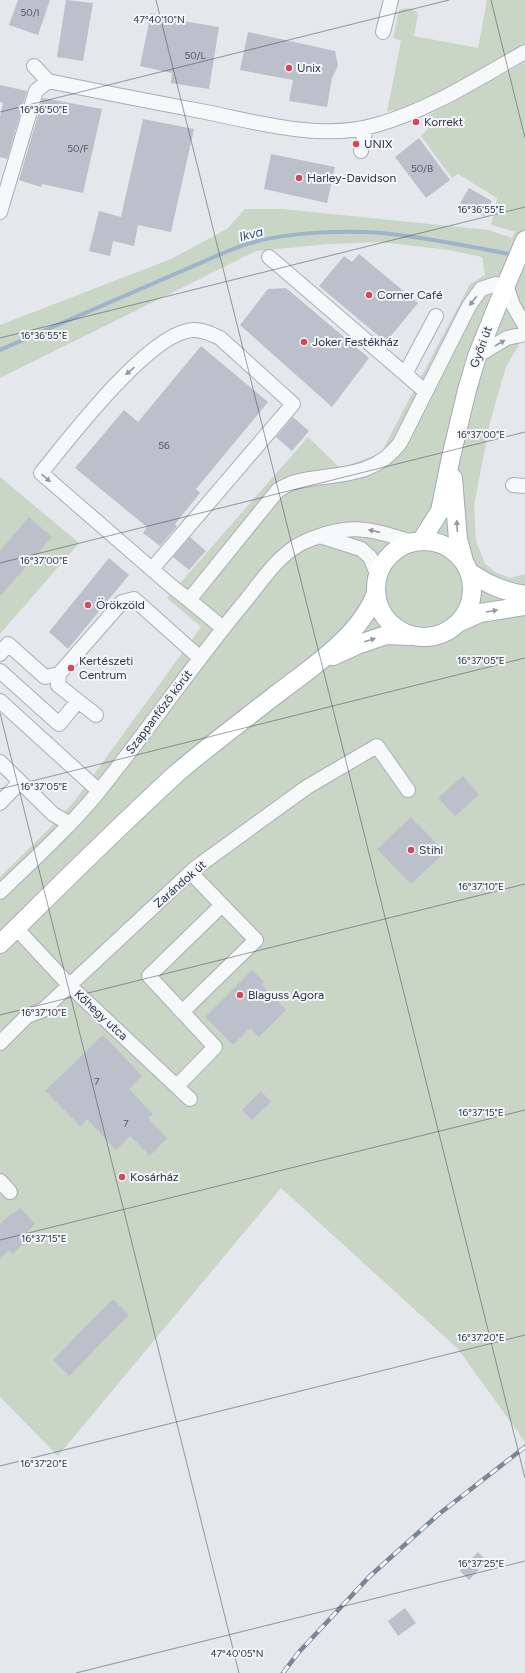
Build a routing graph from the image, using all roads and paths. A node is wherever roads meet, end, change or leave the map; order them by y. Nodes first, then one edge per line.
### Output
1 (391, 0) edge
2 (383, 32) dead end
3 (525, 52) edge
4 (34, 66) dead end
5 (48, 81) junction
6 (366, 128) junction
7 (361, 151) dead end
8 (0, 212) edge
9 (525, 240) edge
10 (268, 257) dead end
11 (507, 283) junction
12 (436, 316) dead end
13 (525, 326) edge
14 (525, 334) edge
15 (477, 356) junction
16 (405, 374) junction
17 (426, 392) junction
18 (450, 457) junction
19 (320, 536) junction
20 (416, 542) junction
21 (467, 568) junction
22 (152, 569) junction
23 (377, 585) junction
24 (525, 595) edge
25 (189, 600) junction
26 (525, 606) edge
27 (460, 622) junction
28 (223, 628) junction
29 (410, 636) junction
30 (0, 654) edge
31 (200, 658) junction
32 (321, 661) junction
33 (0, 671) edge
34 (58, 674) junction
35 (0, 701) edge
36 (78, 701) junction
37 (96, 715) dead end
38 (0, 762) edge
39 (20, 782) junction
40 (408, 790) dead end
41 (99, 791) junction
42 (0, 802) edge
43 (70, 824) junction
44 (191, 873) junction
45 (0, 892) edge
46 (222, 905) junction
47 (16, 928) junction
48 (0, 944) edge
49 (70, 986) junction
50 (182, 1012) junction
51 (0, 1043) edge
52 (177, 1086) junction
53 (190, 1099) dead end
54 (0, 1181) edge
55 (10, 1192) dead end

1 - 2 street
3 - 6 street
4 - 5 street
5 - 6 street
5 - 8 street
6 - 7 street
9 - 11 main road, Győri út
10 - 16 street
11 - 13 street
11 - 15 main road, Győri út
11 -> 17 street
12 - 16 street
15 -> 14 street
15 - 18 main road, Győri út
16 - 17 street
17 - 25 street
18 - 20 main road, Győri út
21 -> 18 main road, Győri út
20 -> 19 street, Szappanfőző körút
19 - 23 street
19 - 28 street, Szappanfőző körút
20 - 21 main road
20 - 23 main road
21 - 24 main road
21 - 27 main road
22 -> 22 street
22 - 25 street
23 - 29 main road
23 - 32 main road
25 - 28 street
27 -> 26 main road
27 - 29 main road
28 - 31 street, Szappanfőző körút
32 -> 29 main road
30 - 34 street
31 - 34 street
31 - 41 street, Szappanfőző körút
32 - 47 main road
33 - 36 street
34 - 36 street
35 - 41 street
36 - 37 street
38 - 39 street
39 - 42 street
39 - 43 street
40 - 44 street, Zarándok út
41 - 43 street, Szappanfőző körút
43 - 45 street, Szappanfőző körút
44 - 46 street
44 - 49 street, Zarándok út
46 - 50 street
46 - 50 street
47 - 48 main road
47 - 49 street, Kőhegy utca
49 - 51 street, Zarándok út
49 - 52 street, Kőhegy utca
50 - 52 street
52 - 53 street, Kőhegy utca
54 - 55 street

